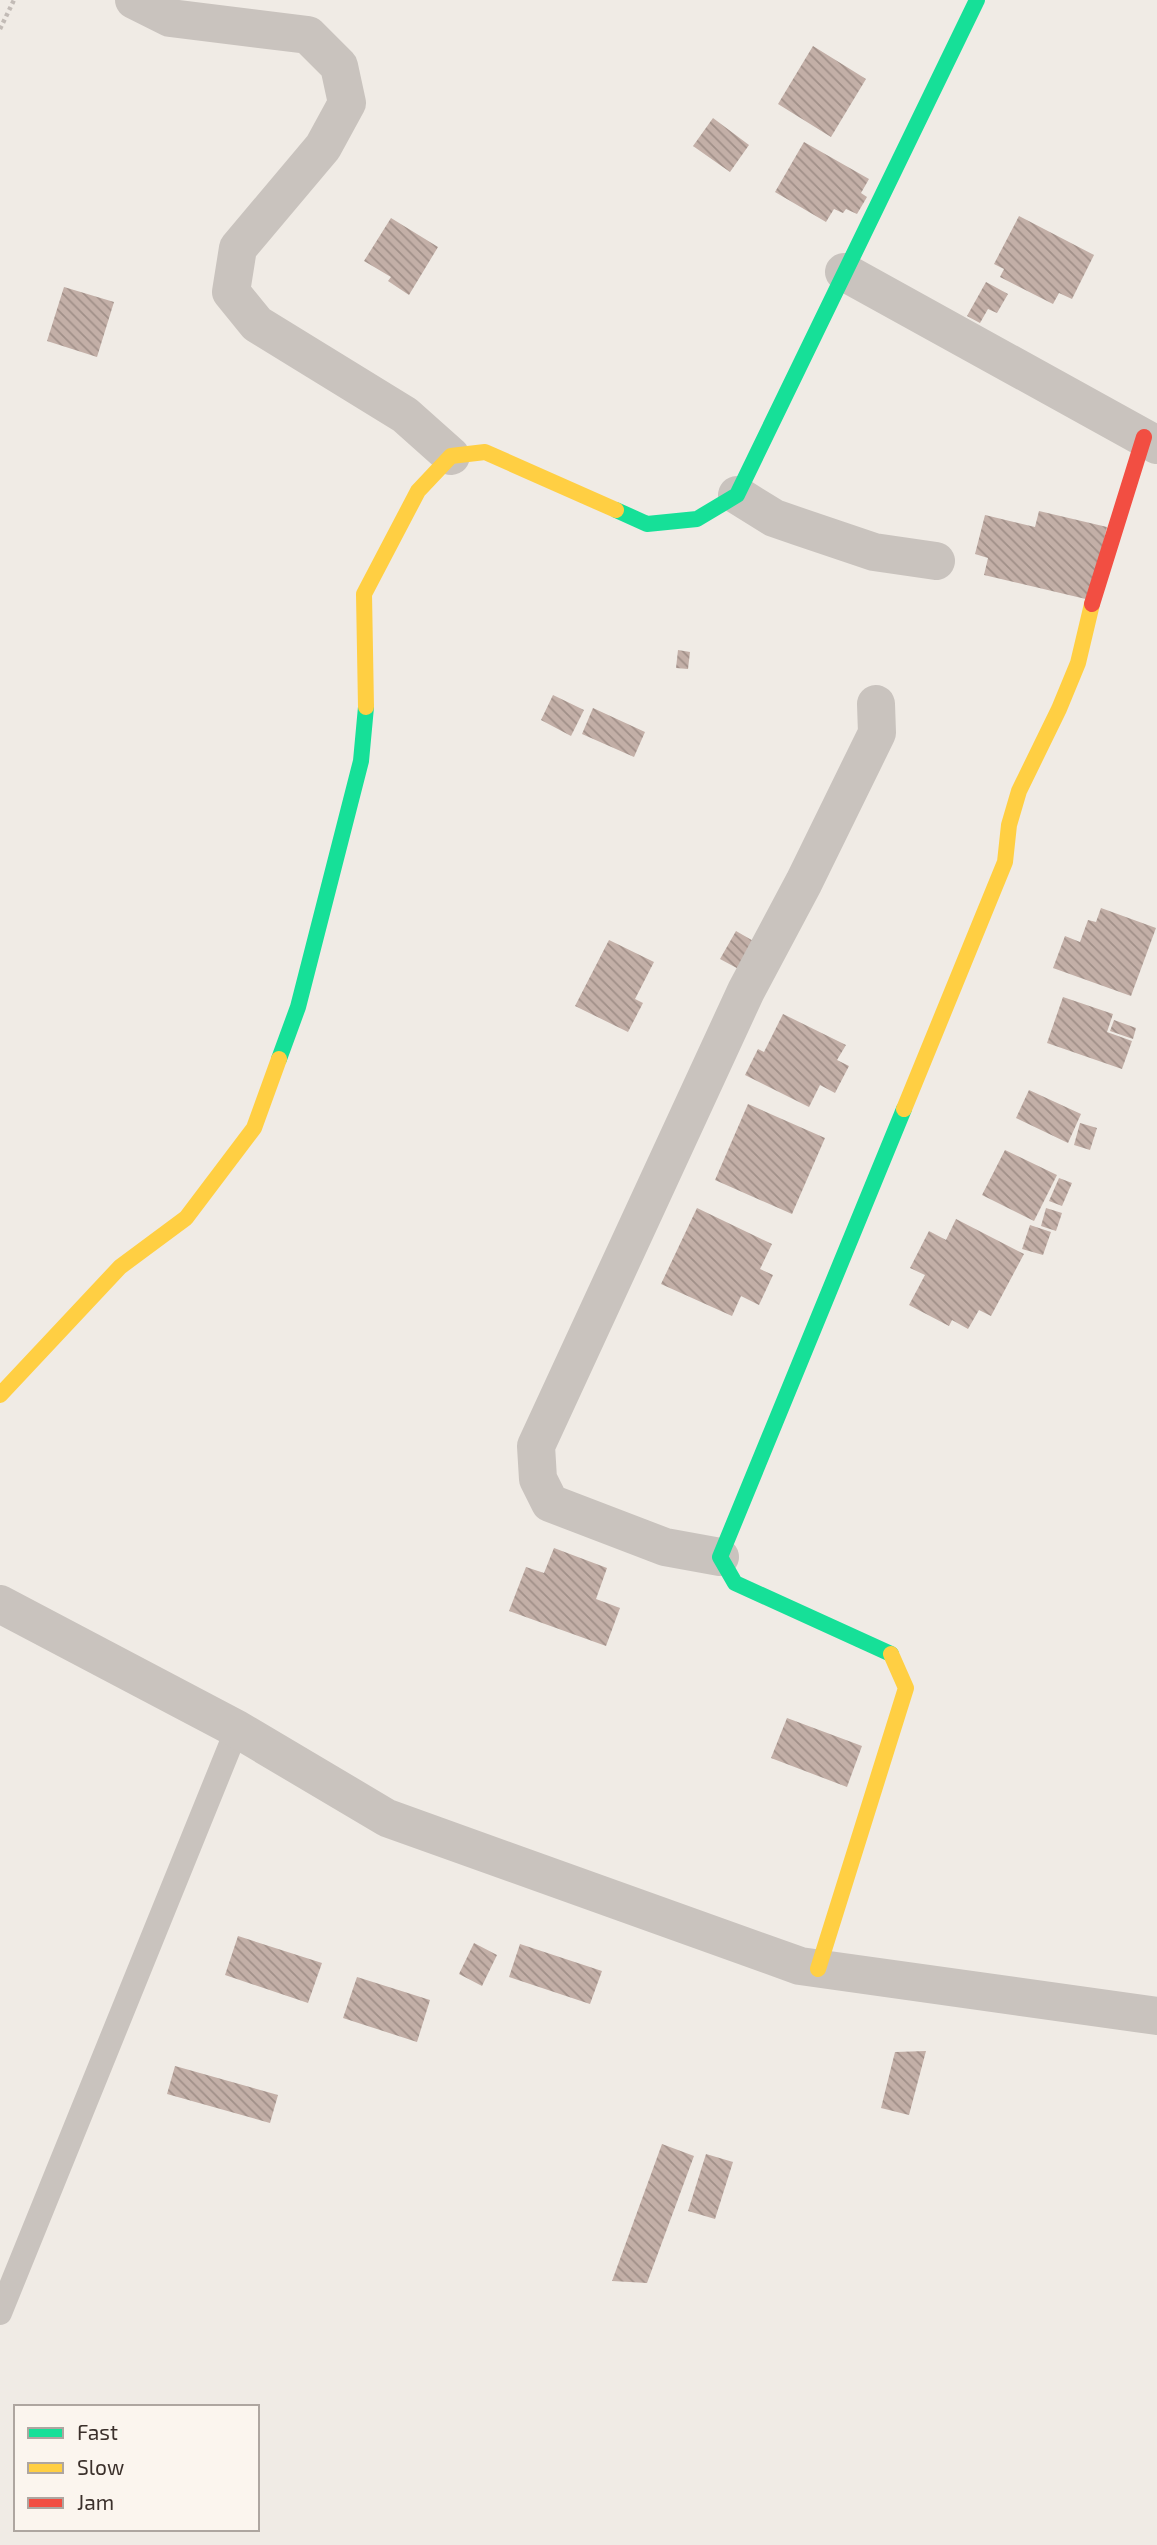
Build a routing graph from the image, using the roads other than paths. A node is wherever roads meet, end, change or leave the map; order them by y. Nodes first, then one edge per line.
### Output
1 (134, 0) edge
2 (977, 0) edge
3 (844, 272) junction
4 (1151, 441) edge
5 (451, 456) junction
6 (737, 495) junction
7 (936, 561) dead end
8 (876, 704) dead end
9 (0, 1395) edge
10 (720, 1557) junction
11 (0, 1604) edge
12 (237, 1729) junction
13 (818, 1969) junction
14 (1157, 2016) edge
15 (0, 2313) edge

1 - 5 street
2 - 3 street
3 - 4 street
3 - 6 street
4 - 10 street
5 - 6 street
5 - 9 street
6 - 7 street
8 - 10 street
10 - 13 street
11 - 12 street
12 - 13 street
12 - 15 lane
13 - 14 street

